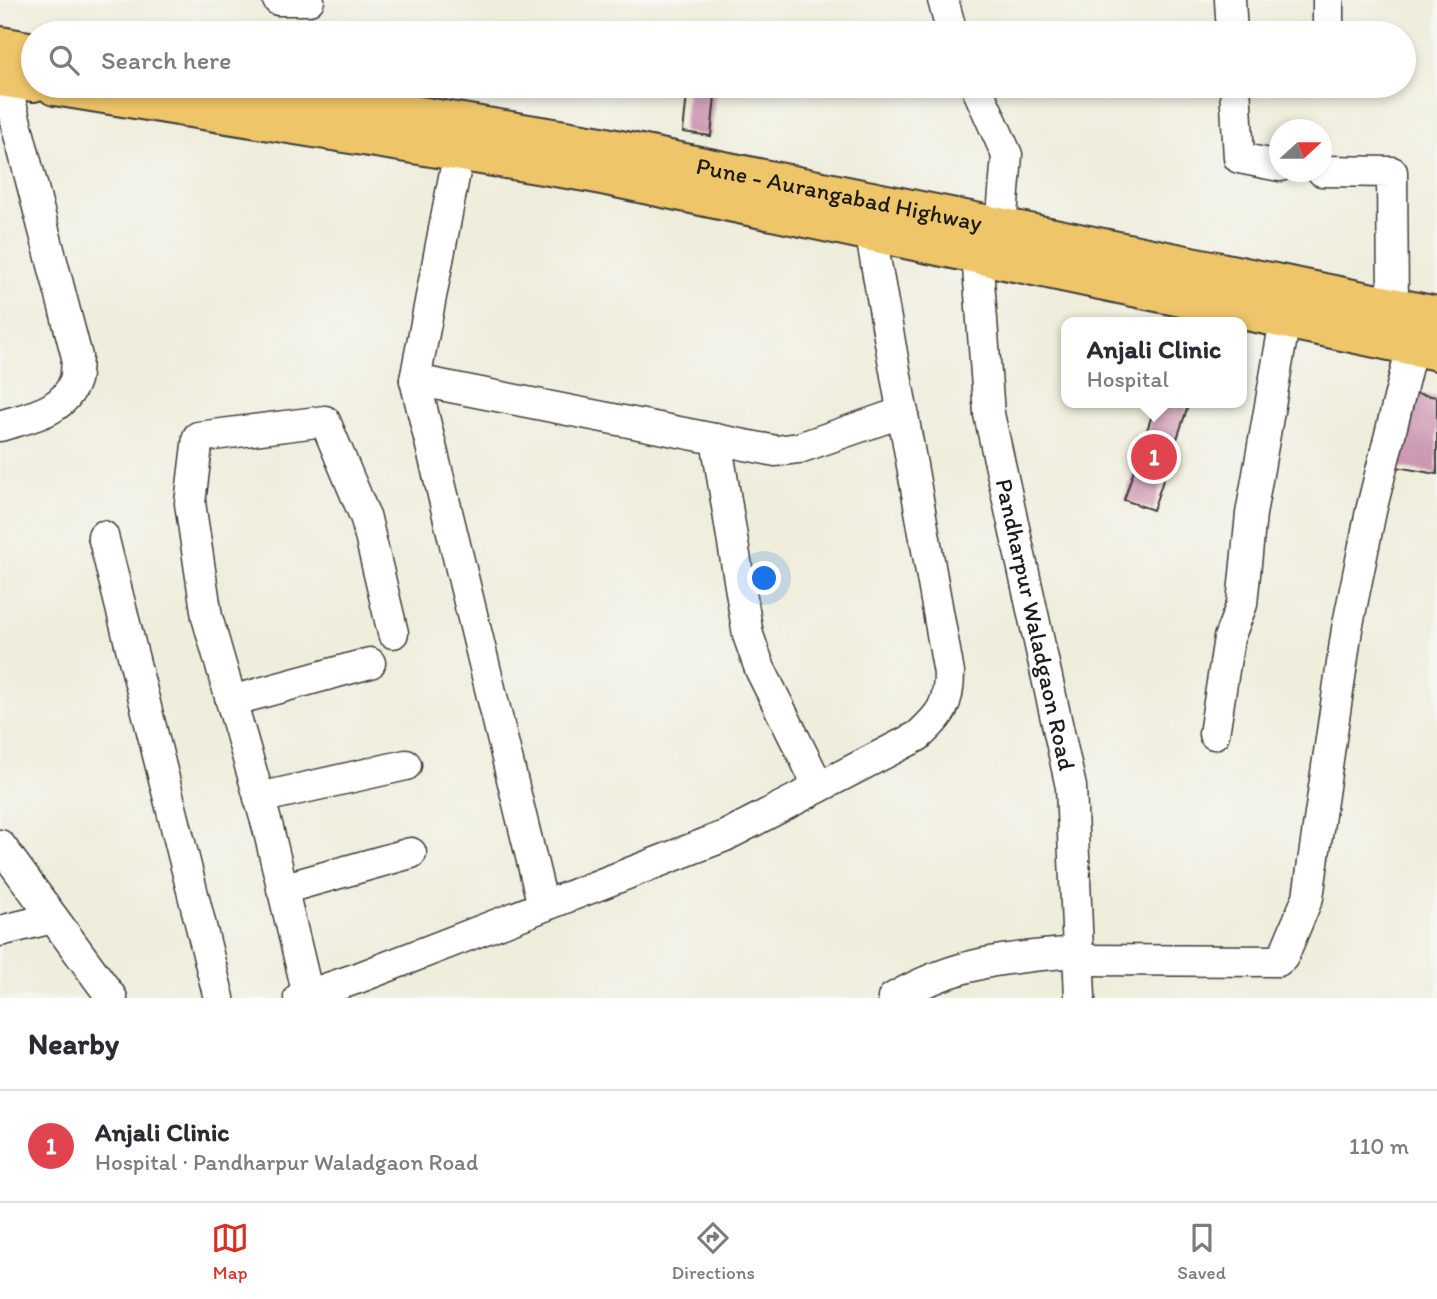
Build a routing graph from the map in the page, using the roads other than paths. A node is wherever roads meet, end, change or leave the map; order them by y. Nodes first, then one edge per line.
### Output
1 (278, 0) edge
2 (309, 0) edge
3 (943, 0) edge
4 (1230, 0) edge
5 (1328, 0) edge
6 (949, 21) edge
7 (1231, 21) edge
8 (1328, 21) edge
9 (9, 71) edge
10 (130, 98) edge
11 (311, 98) edge
12 (981, 98) edge
13 (1236, 98) edge
14 (459, 151) junction
15 (1269, 164) edge
16 (1332, 171) edge
17 (868, 216) junction
18 (989, 241) junction
19 (1393, 307) junction
20 (1437, 316) edge
21 (1285, 320) junction
22 (1425, 349) edge
23 (415, 380) junction
24 (903, 412) junction
25 (0, 426) edge
26 (716, 439) junction
27 (103, 536) dead end
28 (393, 633) dead end
29 (370, 663) dead end
30 (231, 701) junction
31 (1214, 734) dead end
32 (406, 765) dead end
33 (819, 788) junction
34 (259, 798) junction
35 (0, 845) edge
36 (411, 853) dead end
37 (282, 889) junction
38 (543, 906) junction
39 (53, 918) junction
40 (0, 931) edge
41 (1079, 956) junction
42 (303, 996) edge
43 (112, 998) edge
44 (219, 998) edge
45 (892, 998) edge
46 (1080, 998) edge

1 - 2 street
3 - 6 street
4 - 7 street
5 - 8 street
9 - 25 street
10 - 14 highway
11 - 17 highway, Pune - Aurangabad Highway
12 - 18 street, Pandharpur Waladgaon Road
13 - 15 street
14 - 17 highway
14 - 23 street
16 - 19 street
17 - 18 highway, Pune - Aurangabad Highway
17 - 24 street
18 - 19 highway, Pune - Aurangabad Highway
18 - 21 highway
18 - 41 street, Pandharpur Waladgaon Road
19 - 20 highway, Pune - Aurangabad Highway
21 - 22 highway
21 - 31 street
22 - 41 street
23 - 26 street
23 - 38 street
24 - 26 street
24 - 33 street
26 - 33 street
27 - 44 street
28 - 30 street
29 - 30 street
30 - 34 street
32 - 34 street
33 - 38 street
34 - 37 street
35 - 39 street
36 - 37 street
37 - 42 street
38 - 42 street
39 - 40 street
39 - 43 street
41 - 45 street
41 - 46 street, Pandharpur Waladgaon Road

